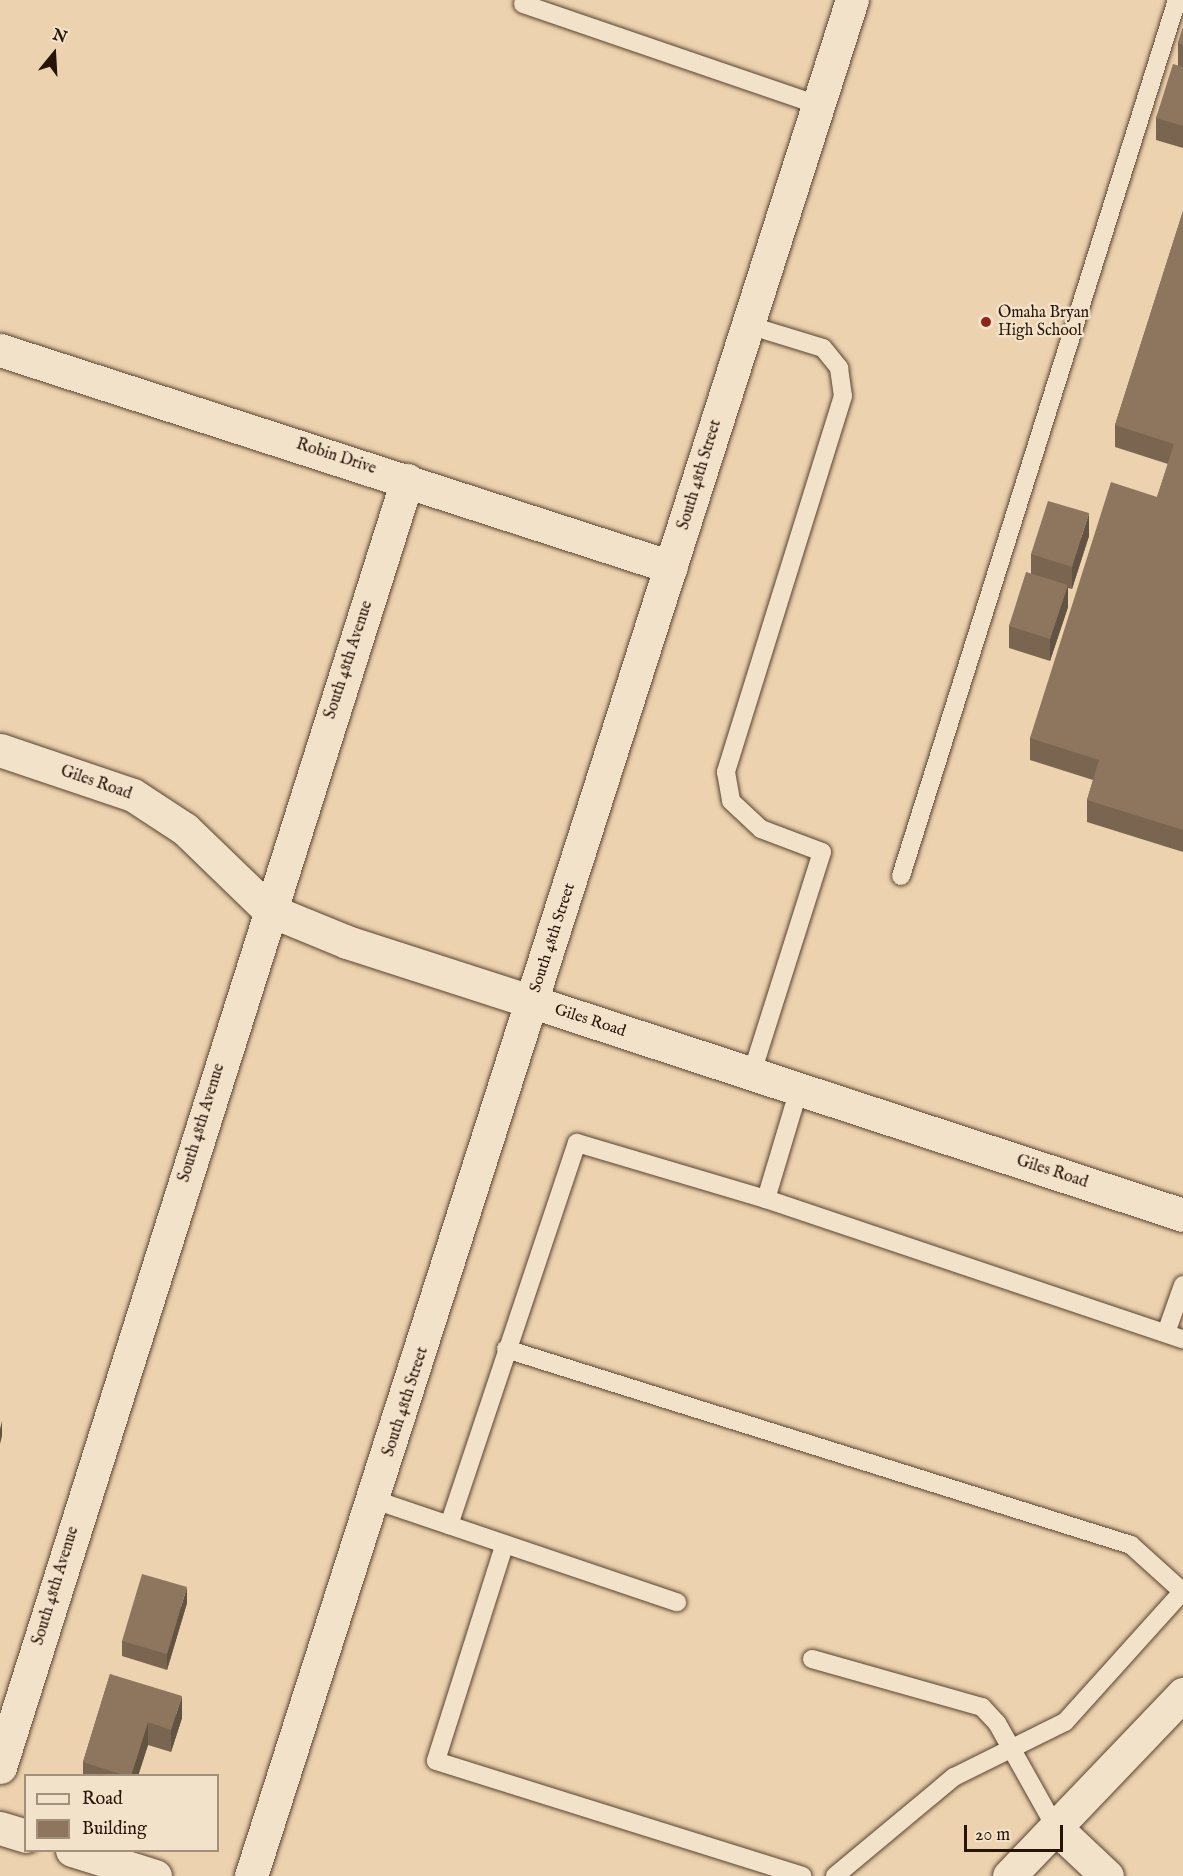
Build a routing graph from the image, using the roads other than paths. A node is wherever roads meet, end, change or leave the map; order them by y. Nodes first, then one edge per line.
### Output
1 (852, 0) edge
2 (1177, 0) edge
3 (522, 4) dead end
4 (818, 105) junction
5 (748, 325) junction
6 (0, 350) edge
7 (407, 480) junction
8 (671, 567) junction
9 (0, 750) edge
10 (901, 876) dead end
11 (269, 910) junction
12 (533, 1002) junction
13 (752, 1073) junction
14 (799, 1089) junction
15 (766, 1199) junction
16 (1183, 1215) edge
17 (1183, 1285) edge
18 (1175, 1336) edge
19 (506, 1349) junction
20 (375, 1500) junction
21 (449, 1525) junction
22 (504, 1546) junction
23 (1183, 1592) edge
24 (677, 1602) dead end
25 (813, 1659) dead end
26 (1183, 1694) edge
27 (1010, 1754) junction
28 (0, 1767) edge
29 (0, 1828) edge
30 (1056, 1828) junction
31 (24, 1835) edge
32 (75, 1852) edge
33 (155, 1876) edge
34 (251, 1876) edge
35 (802, 1876) edge
36 (834, 1876) edge
37 (1009, 1876) edge
38 (1107, 1876) edge

1 - 4 street, South 48th Street
2 - 10 lane
3 - 4 lane
4 - 5 street, South 48th Street
5 - 8 street, South 48th Street
5 - 13 lane
6 - 7 street, Robin Drive
7 - 8 street, Robin Drive
7 - 11 street, South 48th Avenue
8 - 12 street, South 48th Street
9 - 11 street, Giles Road
11 - 12 street, Giles Road
11 - 28 street, South 48th Avenue
12 - 13 street, Giles Road
12 - 20 street, South 48th Street
13 - 14 street, Giles Road
14 - 15 lane
14 - 16 street, Giles Road
15 - 18 lane
15 - 19 lane
17 - 18 lane
19 - 21 lane
19 - 23 lane
20 - 21 lane
20 - 34 street, South 48th Street
21 - 22 lane
22 - 24 lane
22 - 35 lane
23 - 27 lane
25 - 27 lane
26 - 30 street
27 - 30 lane
27 - 36 lane
29 - 31 street
30 - 37 street
30 - 38 street
32 - 33 street

